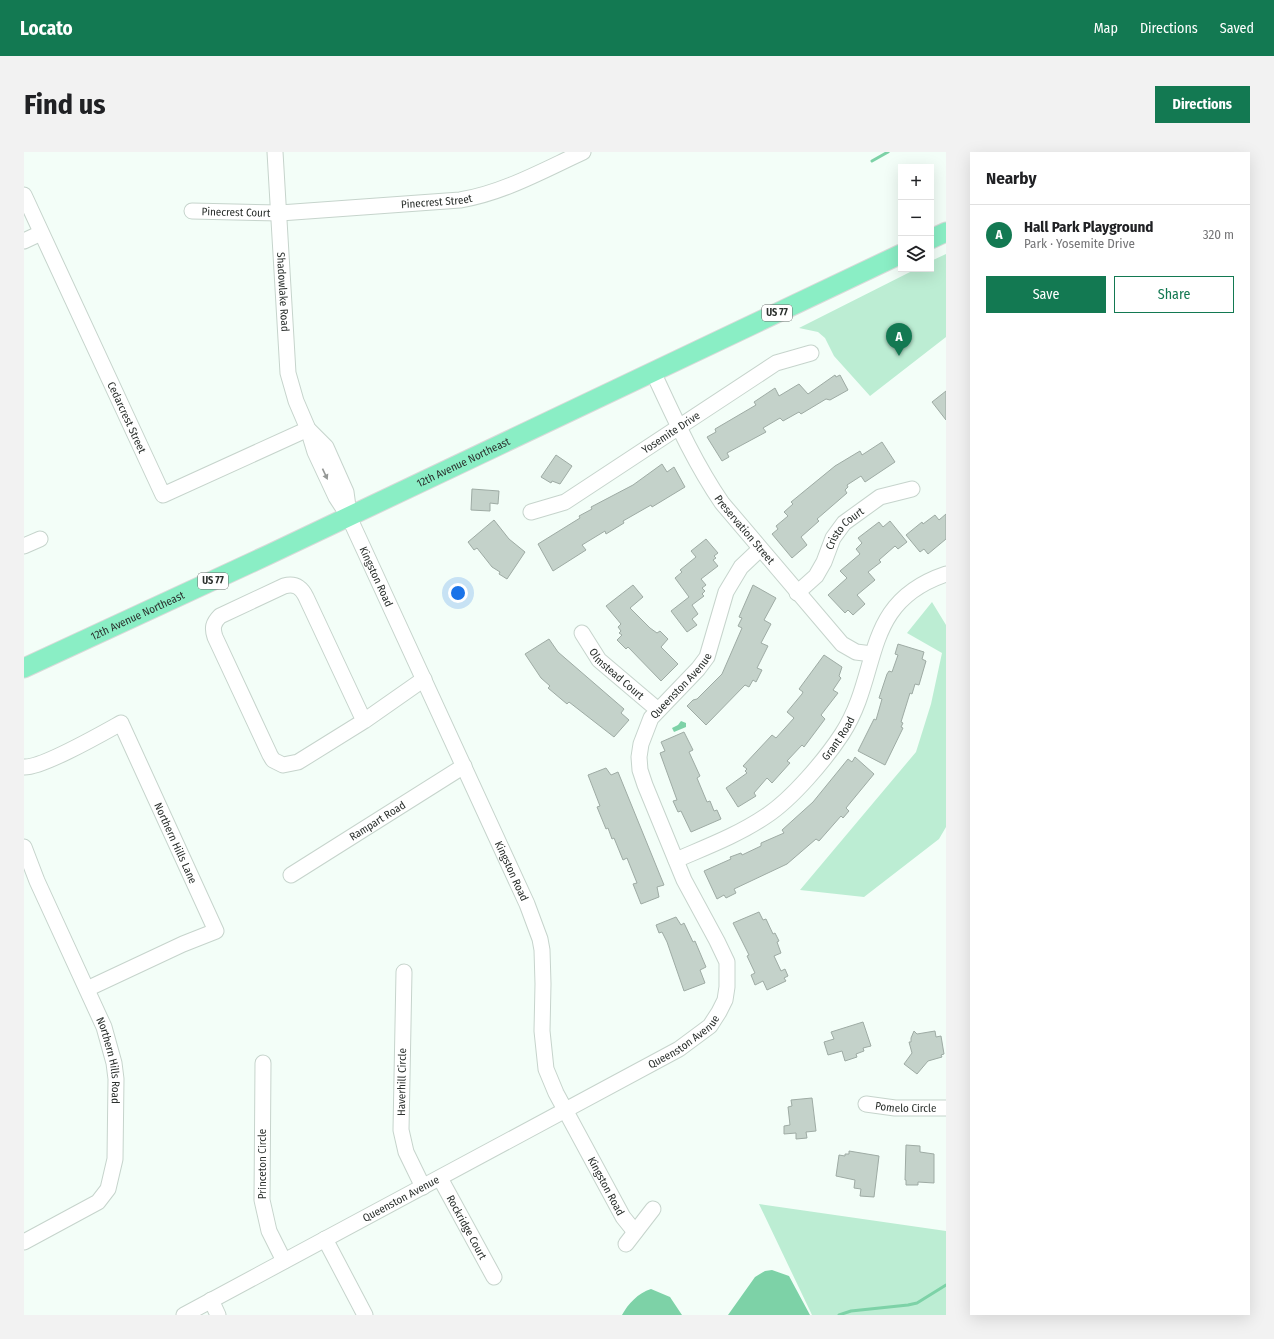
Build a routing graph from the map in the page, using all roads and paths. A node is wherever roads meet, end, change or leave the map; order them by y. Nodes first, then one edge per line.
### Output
1 (275, 152) edge
2 (584, 152) edge
3 (24, 195) edge
4 (192, 212) dead end
5 (280, 213) junction
6 (946, 232) edge
7 (41, 233) junction
8 (934, 238) edge
9 (24, 241) edge
10 (898, 255) edge
11 (811, 353) dead end
12 (654, 372) junction
13 (679, 427) junction
14 (308, 429) junction
15 (912, 489) dead end
16 (531, 512) dead end
17 (349, 517) junction
18 (40, 538) dead end
19 (24, 546) edge
20 (760, 550) junction
21 (946, 574) edge
22 (797, 592) junction
23 (582, 633) dead end
24 (872, 654) junction
25 (24, 668) edge
26 (424, 679) junction
27 (658, 710) junction
28 (364, 721) junction
29 (464, 766) junction
30 (24, 767) edge
31 (24, 847) edge
32 (676, 860) junction
33 (291, 875) dead end
34 (404, 972) dead end
35 (87, 989) junction
36 (263, 1063) dead end
37 (866, 1104) dead end
38 (946, 1108) edge
39 (566, 1110) junction
40 (440, 1178) junction
41 (423, 1187) junction
42 (653, 1209) dead end
43 (635, 1232) junction
44 (325, 1240) junction
45 (24, 1242) edge
46 (626, 1244) dead end
47 (284, 1261) junction
48 (494, 1277) dead end
49 (211, 1300) junction
50 (184, 1315) edge
51 (218, 1315) edge
52 (365, 1315) edge

1 - 5 street, Shadowlake Road
2 - 5 street, Pinecrest Street
3 - 7 street, Cedarcrest Street
4 - 5 street, Pinecrest Court
5 - 14 street, Shadowlake Road
6 - 8 main road
7 - 9 street
7 - 14 street, Cedarcrest Street
10 - 12 main road, 12th Avenue Northeast / US 77
11 - 13 street, Yosemite Drive
12 - 13 street, Preservation Street
12 - 17 main road, 12th Avenue Northeast / US 77
13 - 16 street, Yosemite Drive
13 - 20 street, Preservation Street
14 - 17 street, Shadowlake Road
15 - 22 street, Cristo Court
17 - 25 main road, 12th Avenue Northeast / US 77
17 - 26 street, Kingston Road
18 - 19 street
20 - 22 street, Preservation Street
20 - 27 street, Queenston Avenue
21 - 24 street, Grant Road
22 - 24 street, Preservation Street
23 - 27 street, Olmstead Court
24 - 32 street, Grant Road
26 - 28 street
26 - 29 street, Kingston Road
27 - 32 street, Queenston Avenue
28 - 28 street
29 - 33 street, Rampart Road
29 - 39 street, Kingston Road
30 - 35 street, Northern Hills Lane
31 - 35 street, Northern Hills Road
32 - 39 street, Queenston Avenue
34 - 41 street, Haverhill Circle
35 - 45 street, Northern Hills Road
36 - 47 street, Princeton Circle
37 - 38 street, Pomelo Circle
39 - 40 street, Queenston Avenue
39 - 43 street, Kingston Road
40 - 41 street, Queenston Avenue
40 - 48 street, Rockridge Court
41 - 44 street, Queenston Avenue
42 - 43 street
43 - 46 street
44 - 47 street, Queenston Avenue
44 - 52 street
47 - 49 street, Queenston Avenue
49 - 50 street, Queenston Avenue
49 - 51 street

